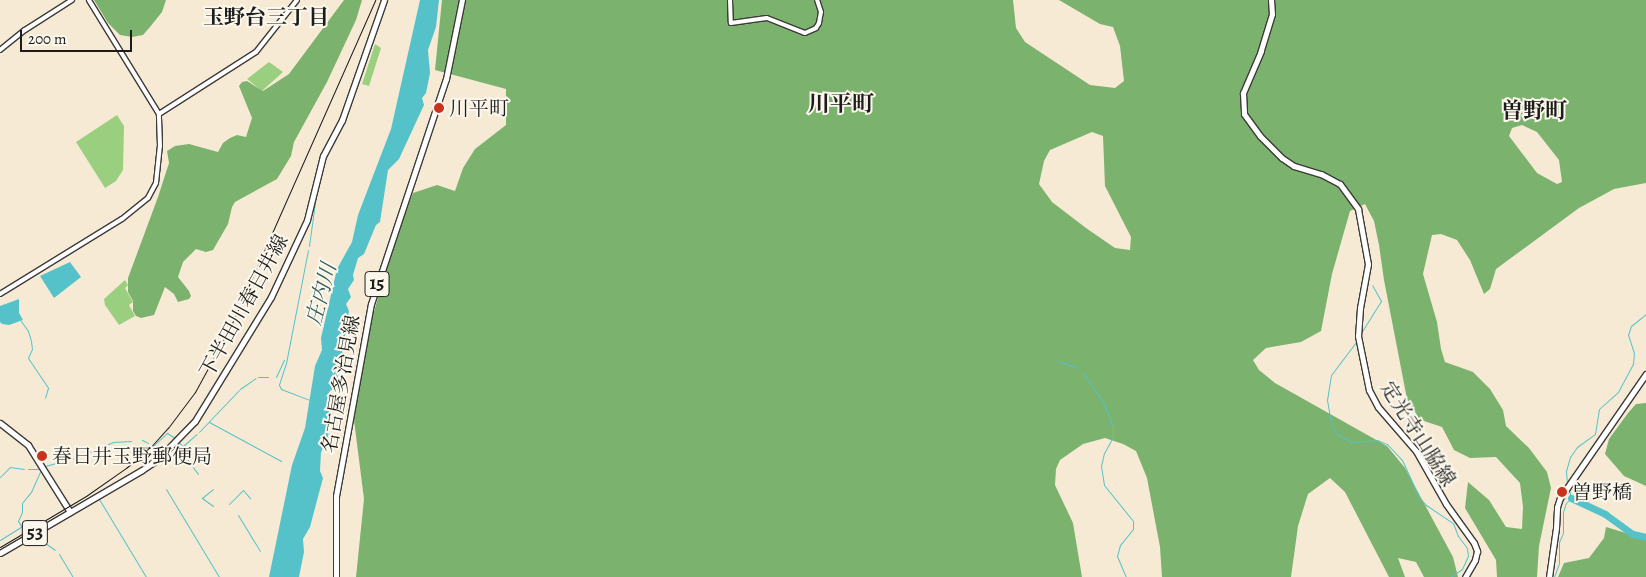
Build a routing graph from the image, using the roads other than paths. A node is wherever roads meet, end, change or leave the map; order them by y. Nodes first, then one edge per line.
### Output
1 (72, 0) edge
2 (89, 0) edge
3 (297, 0) edge
4 (384, 0) edge
5 (462, 0) edge
6 (730, 0) edge
7 (817, 0) edge
8 (1271, 0) edge
9 (0, 50) edge
10 (159, 114) junction
11 (0, 294) edge
12 (1646, 374) edge
13 (0, 424) edge
14 (70, 512) junction
15 (0, 553) edge
16 (336, 577) edge
17 (1465, 577) edge
18 (1549, 577) edge

1 - 9 street
2 - 10 street
3 - 10 street
4 - 14 main road, 下半田川春日井線
5 - 16 main road, 名古屋多治見線 / 15
6 - 7 street
8 - 17 main road, 定光寺山脇線
10 - 11 street
12 - 18 main road
13 - 14 main road, 53
14 - 15 main road, 53

